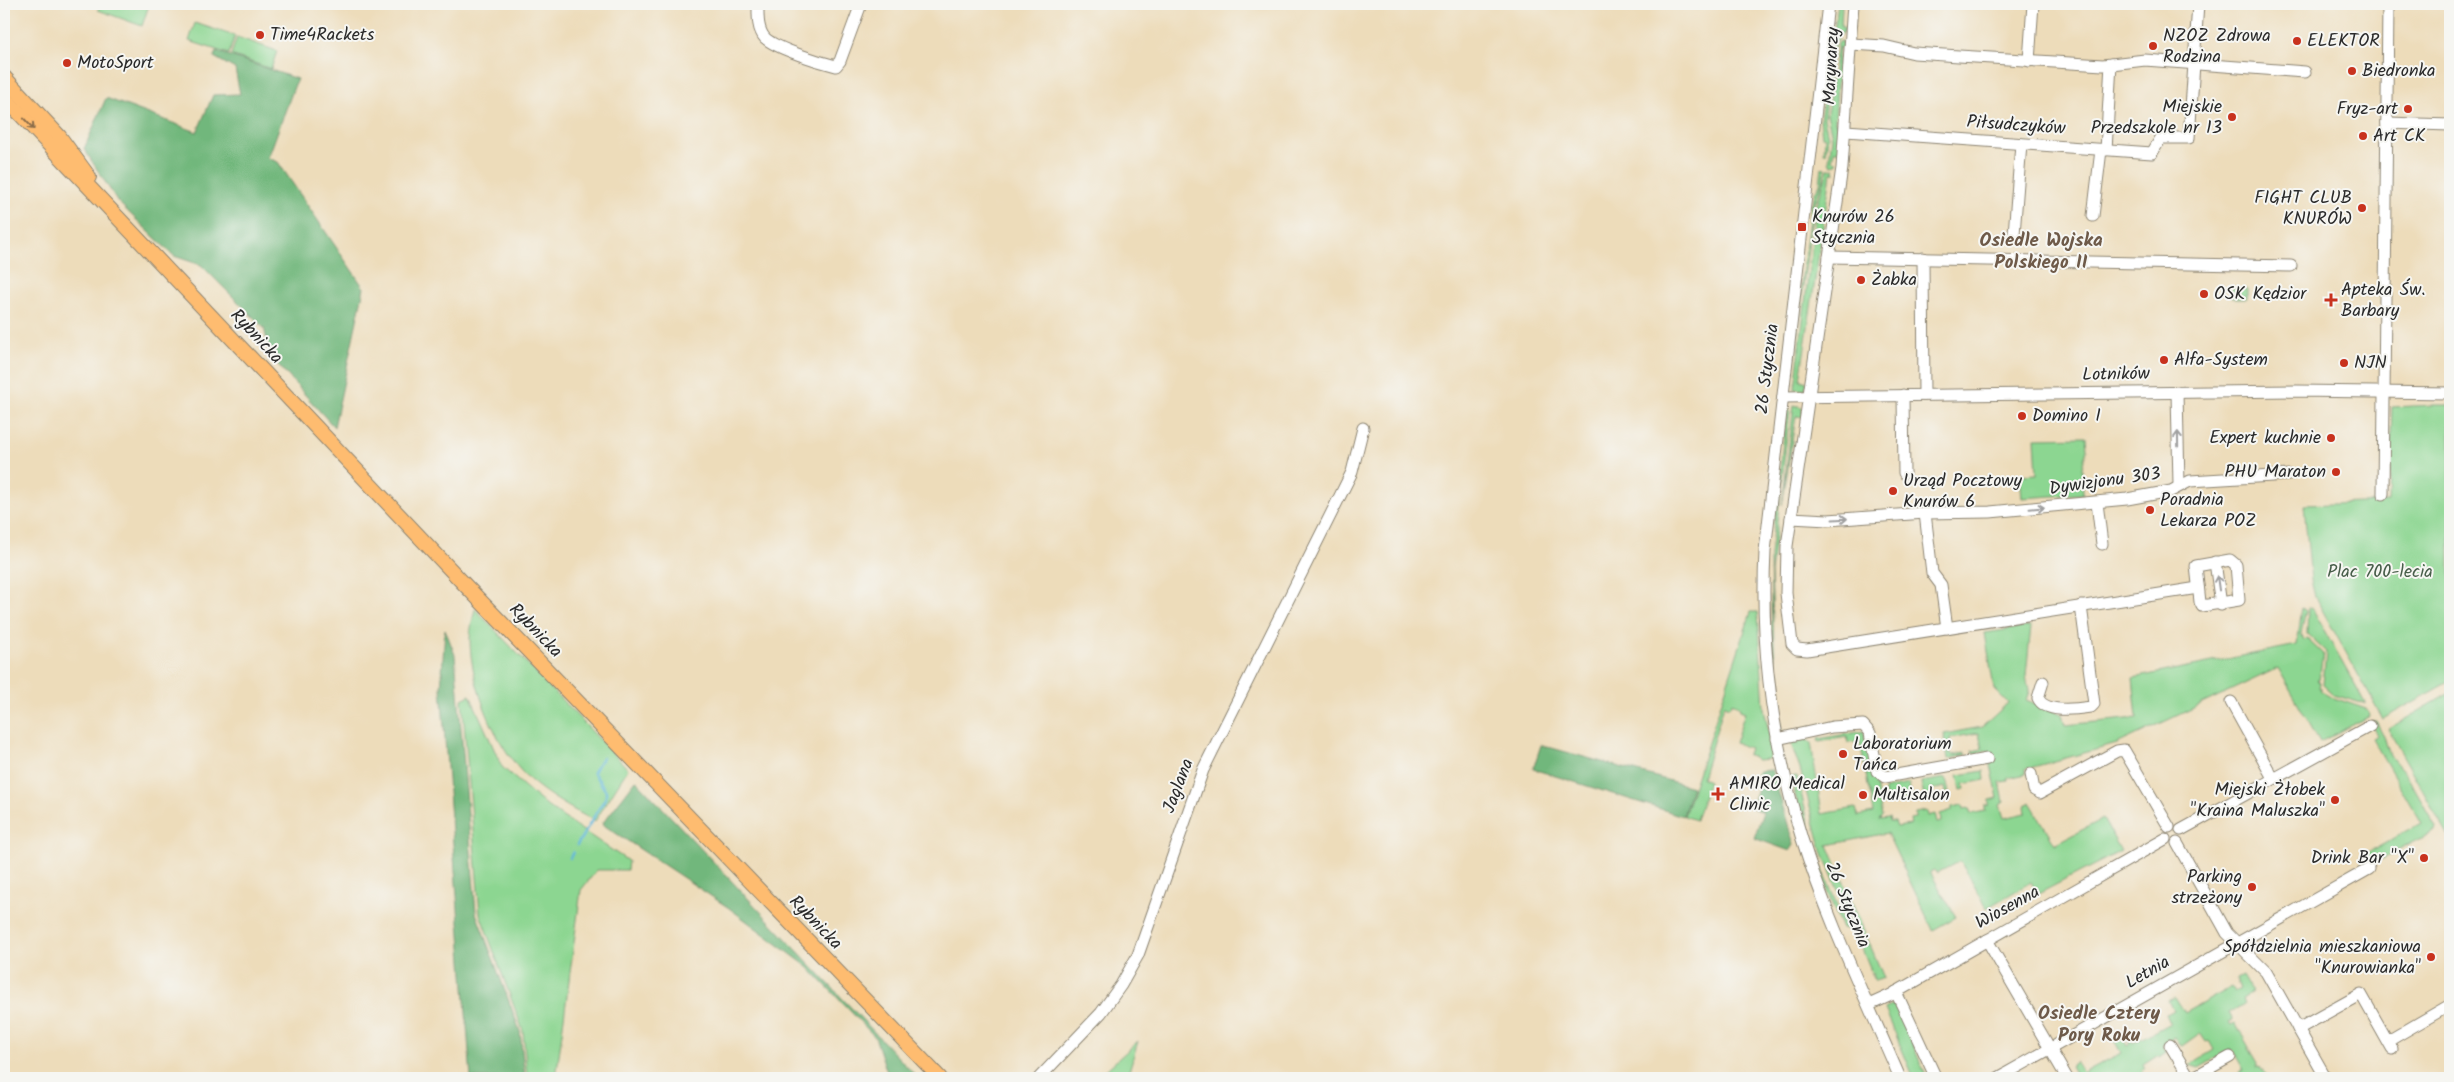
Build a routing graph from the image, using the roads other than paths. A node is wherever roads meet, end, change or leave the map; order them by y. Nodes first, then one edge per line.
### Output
1 (758, 4) edge
2 (861, 4) edge
3 (1828, 4) edge
4 (1853, 4) edge
5 (2033, 4) edge
6 (2198, 4) edge
7 (2388, 4) edge
8 (1851, 44) junction
9 (2029, 60) junction
10 (2110, 64) junction
11 (2194, 64) junction
12 (2305, 72) dead end
13 (4, 77) edge
14 (4, 98) edge
15 (2387, 123) junction
16 (2450, 125) edge
17 (1846, 131) junction
18 (2021, 144) junction
19 (2103, 150) junction
20 (107, 204) junction
21 (2093, 216) dead end
22 (2014, 234) dead end
23 (1829, 257) junction
24 (1923, 258) junction
25 (2291, 266) dead end
26 (2177, 392) junction
27 (2385, 392) junction
28 (2450, 393) edge
29 (1924, 394) junction
30 (1903, 395) junction
31 (1808, 396) junction
32 (1783, 397) junction
33 (1363, 428) dead end
34 (1904, 473) dead end
35 (2289, 475) dead end
36 (2179, 486) junction
37 (2383, 494) dead end
38 (2097, 503) junction
39 (1925, 513) junction
40 (1791, 518) junction
41 (2102, 544) dead end
42 (2215, 562) junction
43 (2198, 588) junction
44 (2221, 604) junction
45 (2081, 606) junction
46 (1948, 628) junction
47 (2044, 682) dead end
48 (2230, 702) dead end
49 (2370, 726) dead end
50 (1777, 739) junction
51 (1987, 759) dead end
52 (2030, 774) dead end
53 (2273, 778) junction
54 (2169, 827) junction
55 (2181, 830) junction
56 (2165, 839) junction
57 (2177, 843) junction
58 (2369, 869) dead end
59 (1987, 940) junction
60 (2236, 942) junction
61 (1896, 992) junction
62 (1868, 1005) junction
63 (2450, 1006) edge
64 (2298, 1030) junction
65 (2170, 1045) dead end
66 (2050, 1048) junction
67 (2230, 1057) dead end
68 (940, 1078) edge
69 (1040, 1078) edge
70 (1900, 1078) edge
71 (1936, 1078) edge
72 (1998, 1078) edge
73 (2068, 1078) edge
74 (2191, 1078) edge
75 (2326, 1078) edge

1 - 2 street
3 - 32 street, 26 Stycznia
4 - 8 street, Marynarzy
5 - 9 street
6 - 11 street, Piłsudczyków
7 - 15 street
8 - 9 street
8 - 17 street, Marynarzy
9 - 10 street
10 - 11 street
10 - 19 street
11 - 12 street
11 - 19 street, Piłsudczyków
13 - 20 main road, Rybnicka
14 -> 20 main road, Rybnicka
15 - 16 street
15 - 27 street
17 - 18 street, Piłsudczyków
17 - 23 street, Marynarzy
18 - 19 street, Piłsudczyków
18 - 22 street
19 - 21 street
20 - 68 main road, Rybnicka
23 - 24 street
23 - 31 street, Marynarzy
24 - 25 street
24 - 29 street
26 - 27 street, Lotników
26 - 29 street, Lotników
36 -> 26 street
27 - 28 street, Lotników
27 - 37 street
29 - 30 street, Lotników
30 - 31 street, Lotników
30 - 34 street
31 - 32 street, Lotników
31 - 40 street, Marynarzy
32 - 50 street, 26 Stycznia
33 - 69 street, Jaglana
35 - 36 street, Dywizjonu 303
36 - 38 street, Dywizjonu 303
39 -> 38 street, Dywizjonu 303
38 - 41 street
40 -> 39 street, Dywizjonu 303
39 - 46 street
40 - 46 street, Marynarzy
42 - 43 street
44 -> 42 street
42 - 44 street
43 - 44 street
43 - 45 street
45 - 46 street
45 - 47 street
48 - 53 street
49 - 53 street
50 - 51 street
50 - 62 street, 26 Stycznia
52 - 54 street
53 - 55 street
54 - 55 street
54 - 56 street
55 - 57 street
56 - 57 street
56 - 59 street, Wiosenna
57 - 60 street
58 - 60 street, Letnia
59 - 61 street, Wiosenna
59 - 66 street
60 - 64 street
60 - 66 street, Letnia
61 - 62 street, Wiosenna
61 - 71 street
62 - 70 street, 26 Stycznia
63 - 64 street
64 - 75 street
65 - 74 street
66 - 72 street, Letnia
66 - 73 street
67 - 74 street

